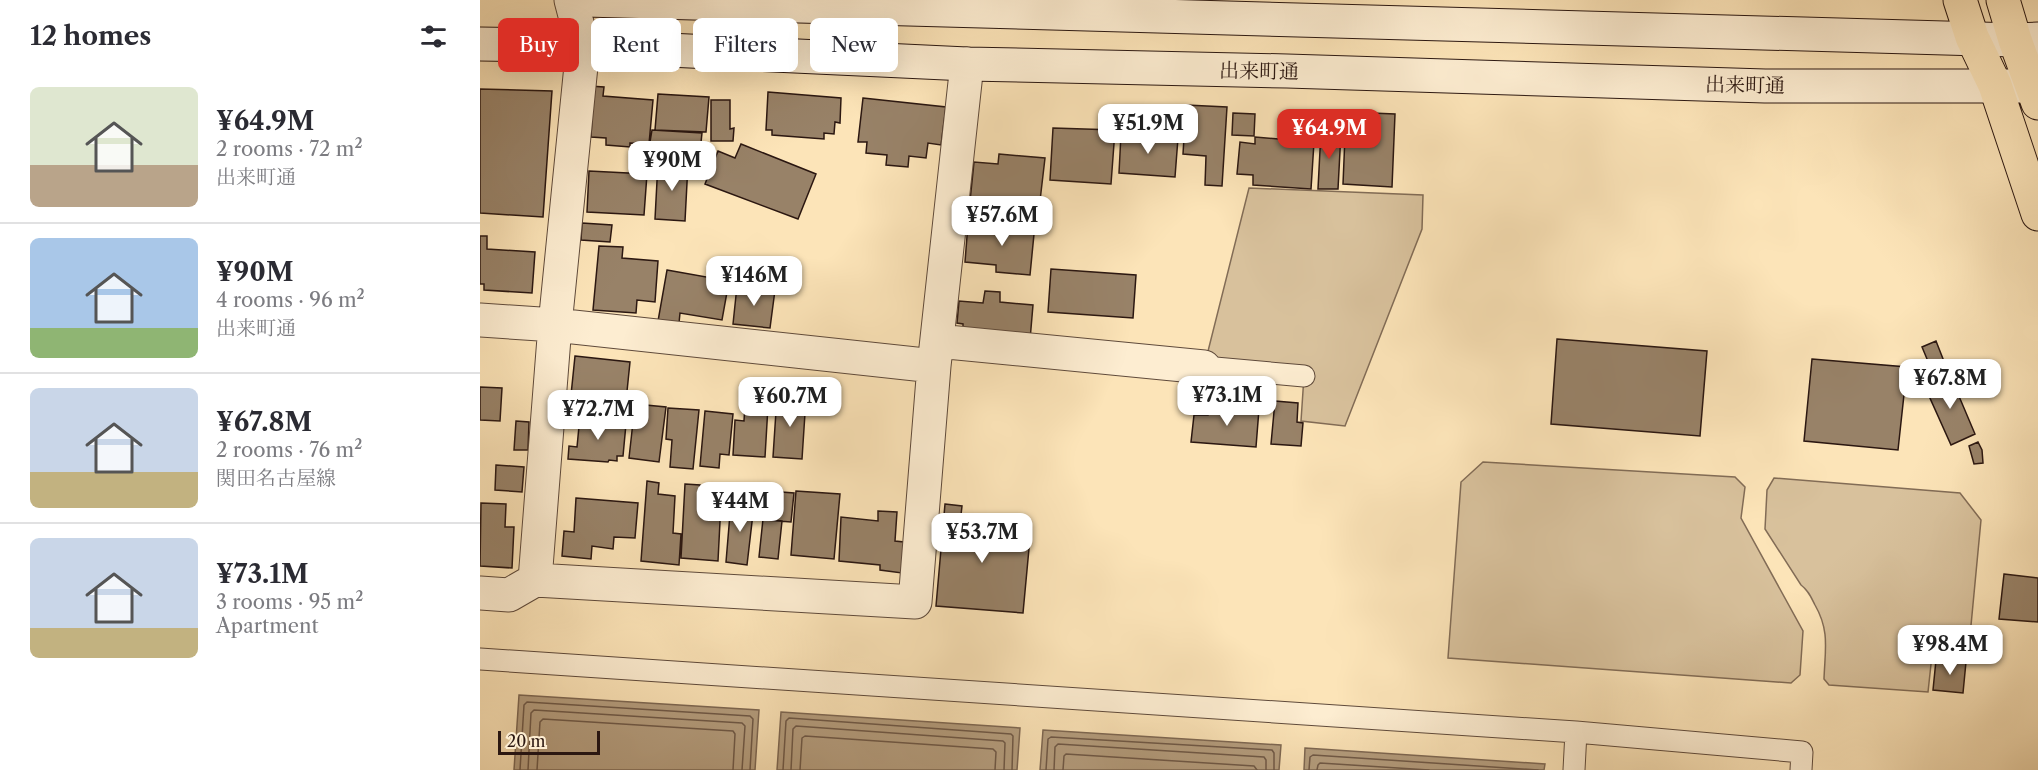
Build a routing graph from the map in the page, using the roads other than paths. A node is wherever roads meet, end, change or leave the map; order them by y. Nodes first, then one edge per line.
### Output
1 (570, 0) edge
2 (586, 0) edge
3 (1960, 0) edge
4 (2003, 0) edge
5 (1278, 9) edge
6 (1972, 37) junction
7 (2026, 39) edge
8 (480, 44) edge
9 (583, 46) junction
10 (967, 64) junction
11 (1995, 85) junction
12 (2036, 92) edge
13 (2038, 214) edge
14 (480, 320) edge
15 (555, 325) junction
16 (935, 354) junction
17 (1204, 367) joint
18 (1304, 376) dead end
19 (535, 580) junction
20 (480, 593) edge
21 (480, 659) edge
22 (1576, 732) junction
23 (1574, 770) edge
24 (1801, 770) edge

1 - 9 main road
2 - 5 main road
3 - 6 main road
4 - 7 main road
5 - 6 main road
6 - 7 main road
6 - 11 main road
7 - 12 main road
8 - 9 main road, 出来町通
9 - 10 main road, 出来町通
9 - 15 main road
10 - 11 main road, 出来町通
10 - 16 main road
11 - 12 main road, 出来町通
11 - 13 main road
14 - 15 main road
15 - 16 main road
15 - 19 main road
16 - 17 main road
16 - 19 main road
17 - 18 lane
19 - 20 main road
21 - 22 lane
22 - 23 lane
22 - 24 lane

